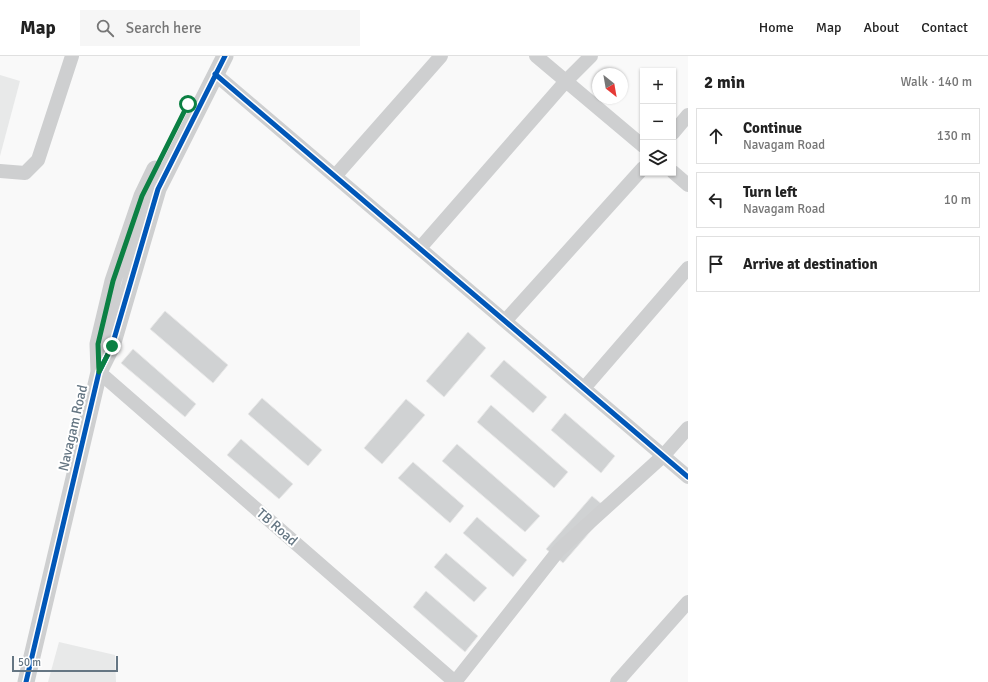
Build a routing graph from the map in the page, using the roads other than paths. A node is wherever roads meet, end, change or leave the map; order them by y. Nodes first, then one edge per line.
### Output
1 (72, 56) edge
2 (214, 56) edge
3 (225, 56) edge
4 (441, 56) edge
5 (536, 56) edge
6 (591, 56) edge
7 (215, 74) junction
8 (566, 81) junction
9 (688, 115) edge
10 (676, 129) edge
11 (640, 143) edge
12 (0, 171) edge
13 (640, 171) edge
14 (336, 175) junction
15 (676, 175) edge
16 (688, 185) edge
17 (420, 248) junction
18 (688, 268) edge
19 (506, 320) junction
20 (99, 372) junction
21 (585, 387) junction
22 (688, 428) edge
23 (663, 456) junction
24 (688, 477) edge
25 (688, 602) edge
26 (26, 682) edge
27 (455, 682) edge
28 (617, 682) edge

1 - 12 street
2 - 20 street, Navagam Road
3 - 7 street, Navagam Road
4 - 14 street
5 - 8 street
6 - 8 street
7 - 14 street
7 - 20 street, Navagam Road
8 - 11 street
8 - 17 street
9 - 10 street
13 - 19 street
14 - 17 street
15 - 16 street
17 - 19 street
18 - 21 street
19 - 21 street
20 - 26 street, Navagam Road
20 - 27 street, TB Road
21 - 23 street
22 - 23 street
23 - 24 street
23 - 27 street
25 - 28 street

